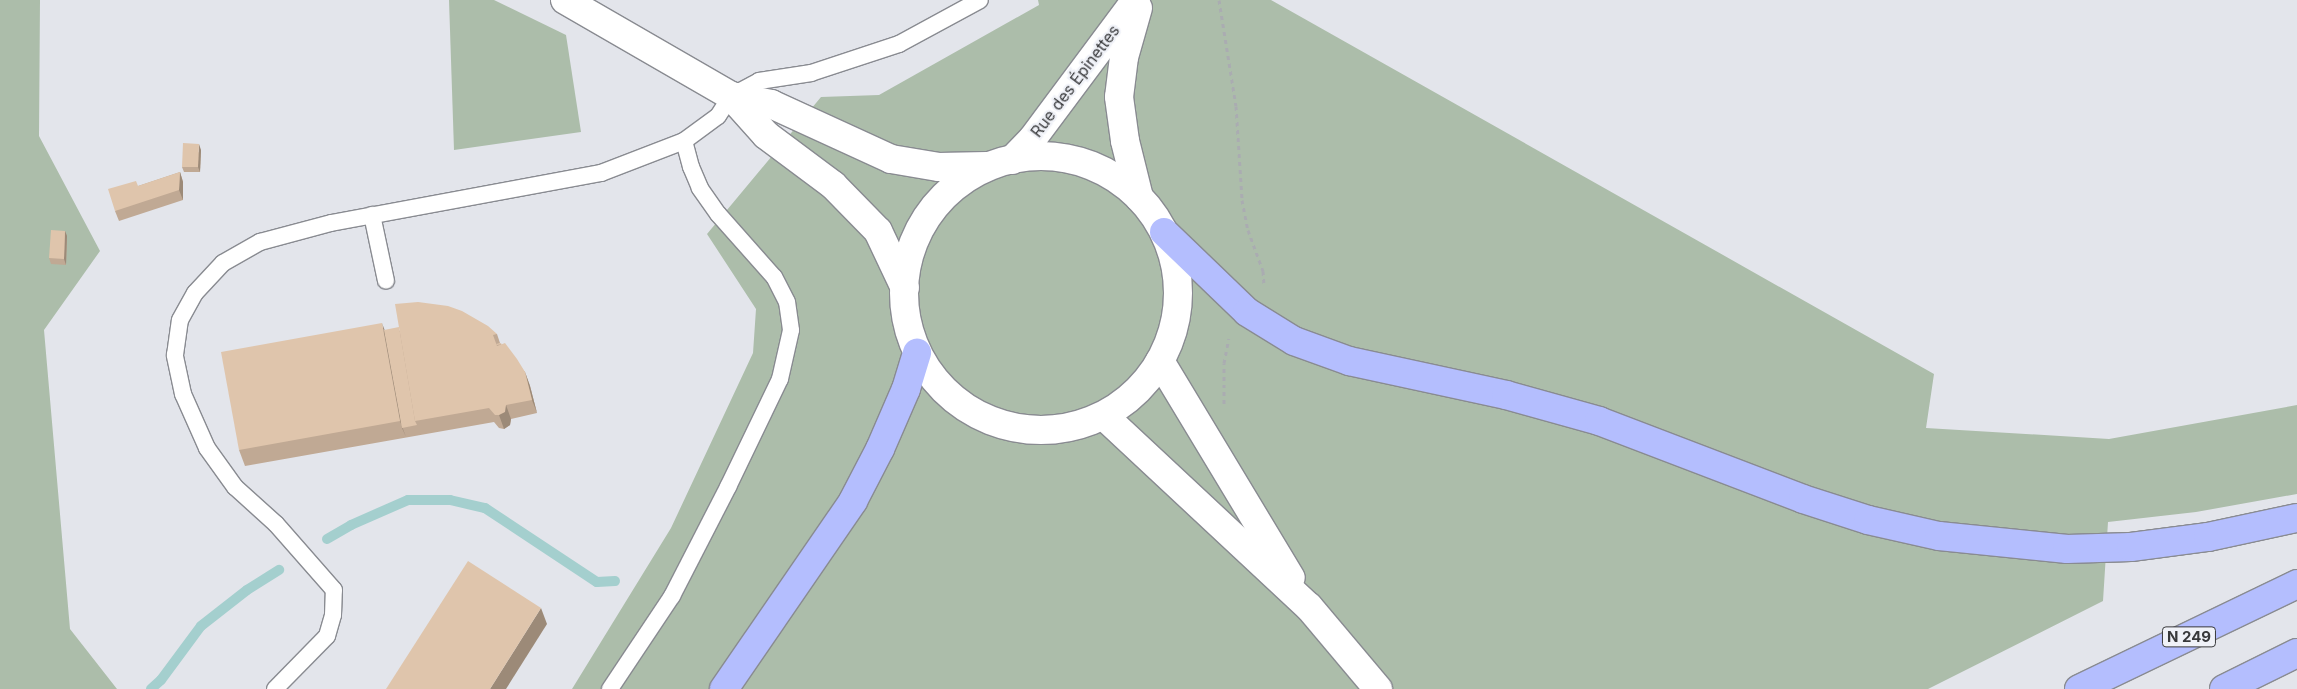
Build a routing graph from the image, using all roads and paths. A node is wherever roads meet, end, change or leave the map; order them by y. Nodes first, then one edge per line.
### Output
1 (565, 0) edge
2 (980, 0) edge
3 (1136, 0) edge
4 (1140, 0) edge
5 (1219, 0) edge
6 (730, 96) junction
7 (684, 141) junction
8 (1002, 162) junction
9 (1138, 197) junction
10 (372, 215) junction
11 (1164, 232) junction
12 (386, 281) dead end
13 (905, 288) junction
14 (1247, 312) junction
15 (917, 353) junction
16 (1160, 362) junction
17 (1104, 416) junction
18 (1212, 446) junction
19 (2297, 518) edge
20 (2297, 584) edge
21 (1309, 607) junction
22 (2297, 653) edge
23 (274, 689) edge
24 (610, 689) edge
25 (724, 689) edge
26 (1378, 689) edge
27 (2080, 689) edge
28 (2224, 689) edge

1 - 6 main road
2 - 6 lane
3 - 8 main road, Rue des Épinettes
4 - 9 main road, Rue des Épinettes
5 - 14 path
6 - 7 lane
6 - 8 main road
6 - 13 main road
7 - 10 lane
7 - 24 lane
8 - 9 main road
8 - 13 main road
9 - 11 main road
10 - 12 lane
10 - 23 lane
11 - 14 highway
11 - 16 main road
13 - 15 main road
14 - 18 path
14 - 19 highway
15 - 17 main road
15 - 25 highway
16 - 17 main road
16 - 18 main road
17 - 21 main road
18 - 21 main road
20 - 27 highway, N 249
21 - 26 main road
22 - 28 highway

